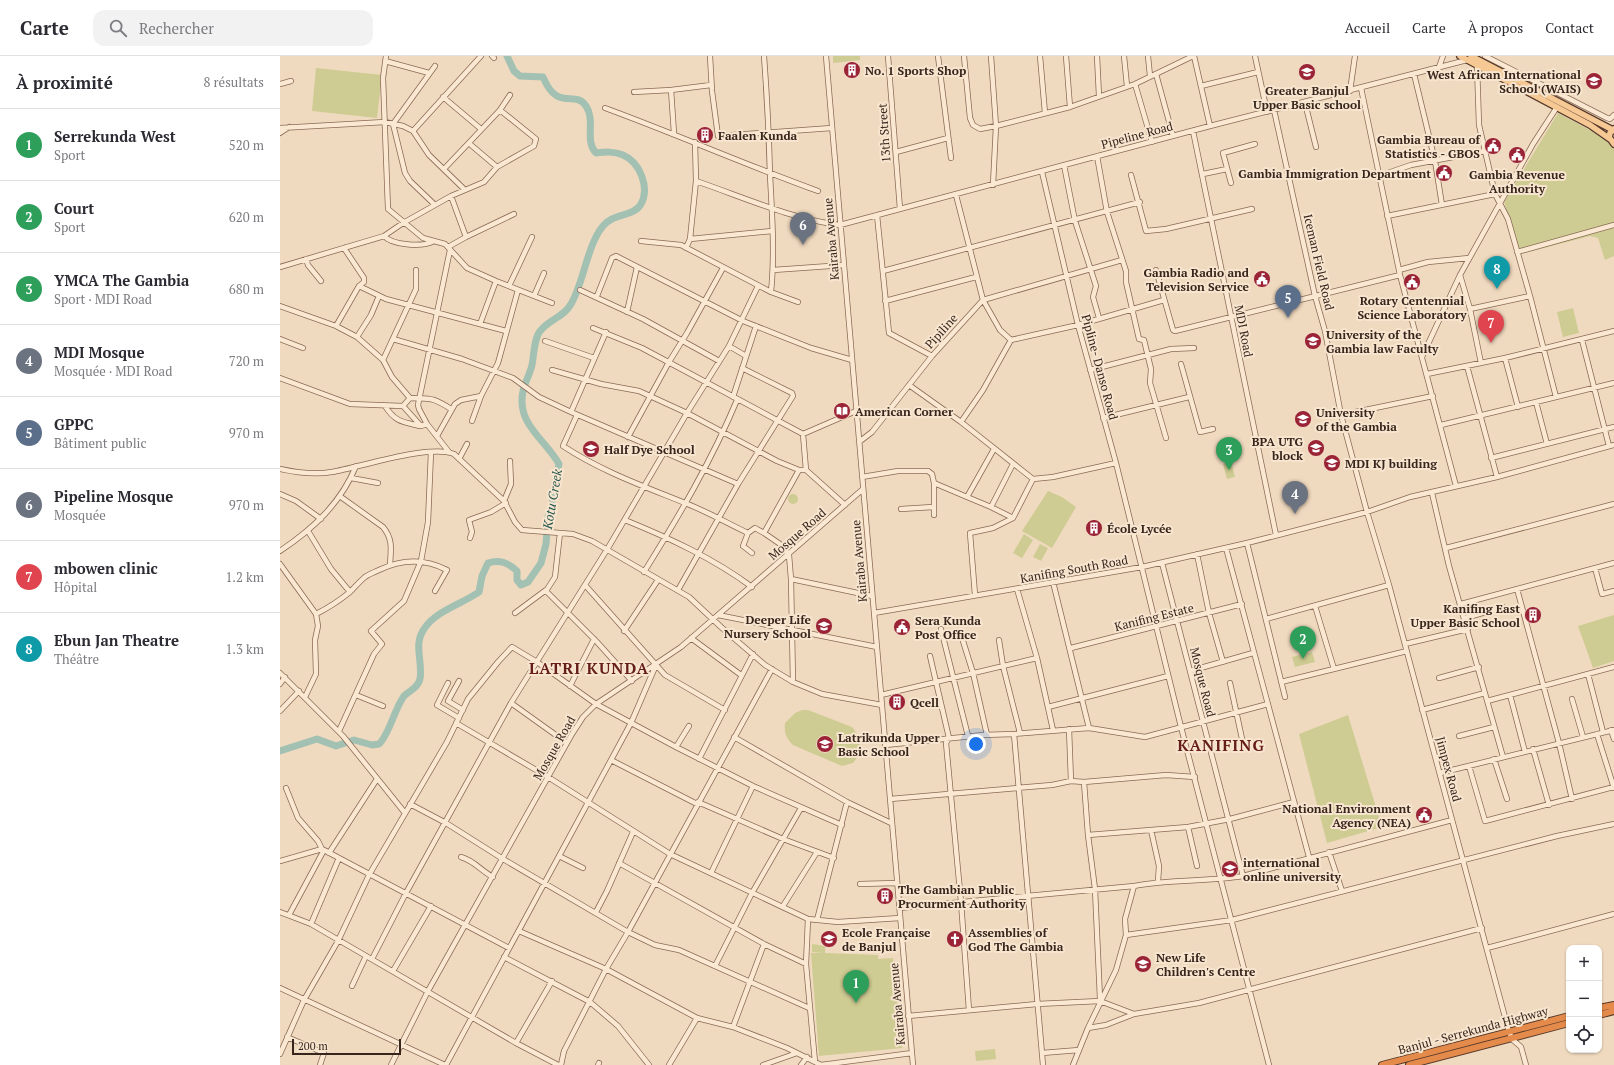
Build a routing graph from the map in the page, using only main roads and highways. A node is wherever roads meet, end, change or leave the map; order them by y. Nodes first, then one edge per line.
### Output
1 (1460, 56) edge
2 (1469, 58) edge
3 (1614, 129) edge
4 (1610, 139) junction
5 (1614, 144) edge
6 (1614, 1005) edge
7 (1602, 1007) edge
8 (1614, 1011) edge
9 (1602, 1014) edge
10 (1566, 1017) edge
11 (1566, 1024) edge
12 (1510, 1034) junction
13 (1382, 1065) edge
14 (1409, 1065) edge

1 - 2 main road
2 - 3 main road
2 - 4 main road
3 - 4 main road
4 - 5 main road
6 - 7 highway
8 - 9 highway
10 - 12 highway, Banjul - Serrekunda Highway
11 - 12 highway, Banjul - Serrekunda Highway
12 - 13 highway, Banjul - Serrekunda Highway
12 - 14 highway, Banjul - Serrekunda Highway

